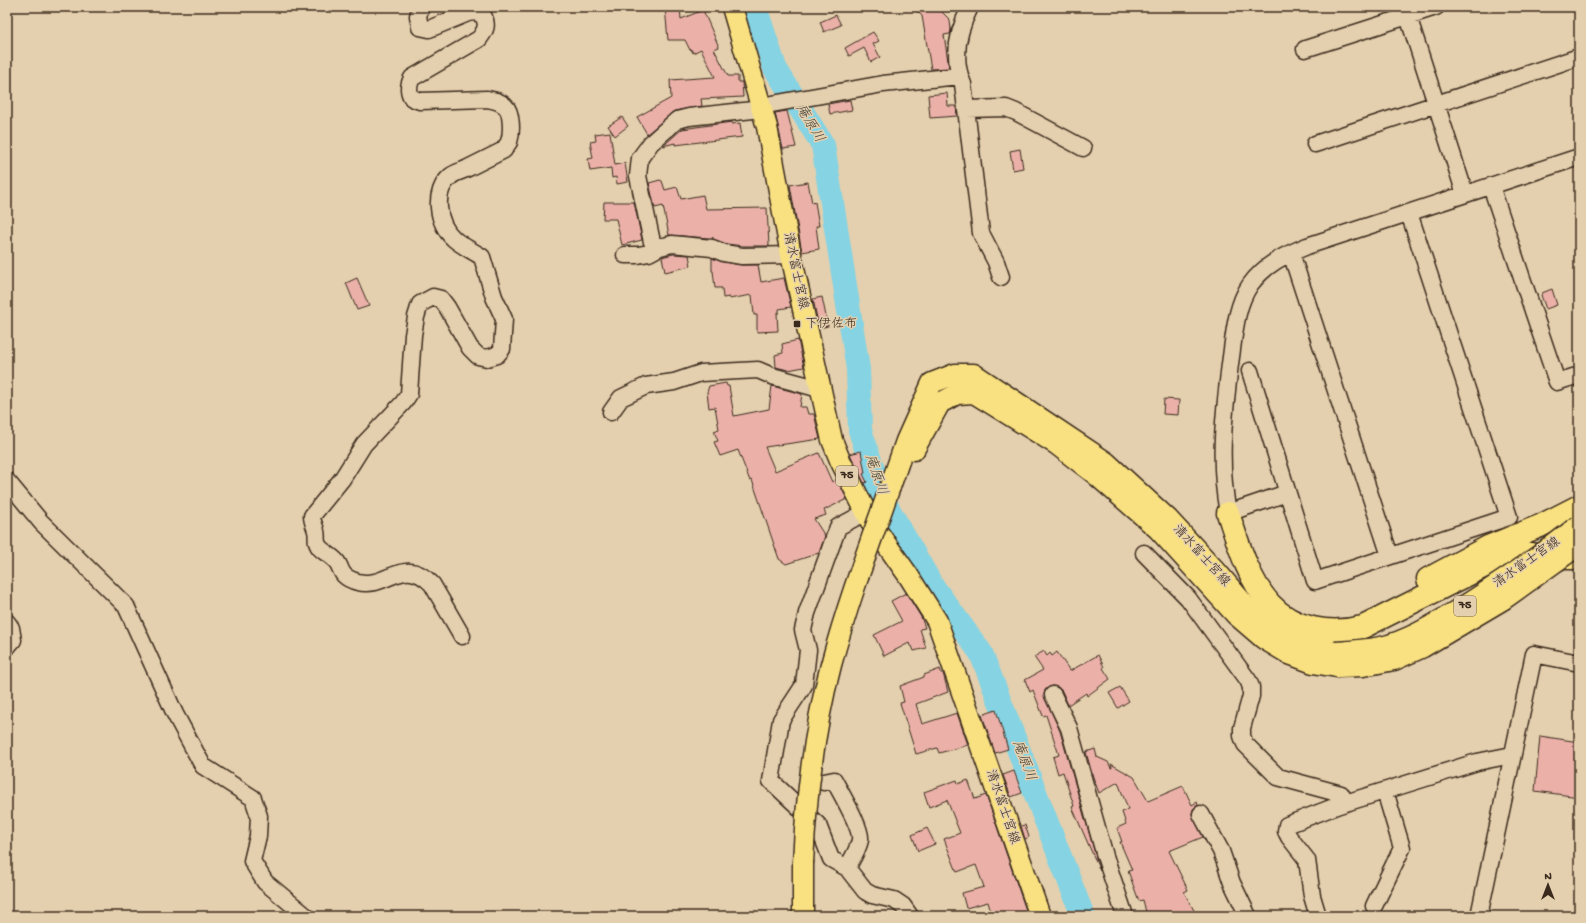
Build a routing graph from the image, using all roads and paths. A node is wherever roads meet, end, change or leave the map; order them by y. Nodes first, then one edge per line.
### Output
1 (420, 7) edge
2 (732, 7) edge
3 (970, 7) edge
4 (1436, 7) edge
5 (1408, 16) junction
6 (1305, 49) dead end
7 (1579, 57) edge
8 (959, 76) junction
9 (1436, 104) junction
10 (762, 107) junction
11 (966, 109) junction
12 (1315, 144) dead end
13 (1083, 148) dead end
14 (1579, 156) edge
15 (1491, 186) junction
16 (1465, 194) junction
17 (1409, 213) junction
18 (660, 247) junction
19 (1291, 253) junction
20 (625, 255) dead end
21 (791, 256) junction
22 (1000, 277) dead end
23 (1250, 371) dead end
24 (1579, 375) edge
25 (820, 389) junction
26 (611, 412) dead end
27 (7, 481) edge
28 (1287, 493) junction
29 (866, 512) junction
30 (1228, 512) junction
31 (1575, 515) edge
32 (1579, 545) edge
33 (1144, 553) dead end
34 (1390, 556) junction
35 (1579, 558) edge
36 (7, 622) edge
37 (462, 636) dead end
38 (7, 647) edge
39 (1336, 659) junction
40 (1579, 663) edge
41 (1053, 695) dead end
42 (1512, 755) junction
43 (824, 782) dead end
44 (1385, 791) junction
45 (1345, 803) junction
46 (1200, 814) dead end
47 (847, 868) junction
48 (1374, 906) dead end
49 (306, 916) edge
50 (803, 916) edge
51 (910, 916) edge
52 (1040, 916) edge
53 (1125, 916) edge
54 (1248, 916) edge
55 (1318, 916) edge
56 (1479, 916) edge

1 - 37 street
2 - 10 main road, 清水富士宮線 / 75
3 - 8 street
4 - 5 street
5 - 6 street
5 - 9 street
7 - 9 street
8 - 10 street
8 - 11 street
9 - 12 street
9 - 16 street
10 - 18 street
10 - 21 main road, 清水富士宮線 / 75
11 - 13 street
11 - 22 street
14 - 15 street
15 - 16 street
15 - 24 street
16 - 17 street
17 - 19 street
17 - 34 street
18 - 20 street
18 - 21 street
19 - 30 street
19 - 34 street
21 - 25 main road, 清水富士宮線 / 75
23 - 28 street
25 - 26 street
25 - 29 main road, 清水富士宮線 / 75
27 - 49 street
28 - 30 street
28 - 34 street
29 - 47 street
29 - 52 main road, 清水富士宮線 / 75
30 - 31 highway
30 - 35 highway
31 - 39 main road, 清水富士宮線 / 75, bridge
32 - 39 main road, 清水富士宮線 / 75, bridge
33 - 45 street
36 - 38 street
39 - 50 main road, 清水富士宮線 / 75, bridge
40 - 42 street
41 - 53 street
42 - 44 street
42 - 56 street
43 - 47 street
44 - 45 street
44 - 48 street
45 - 55 street
46 - 54 street
47 - 51 street

